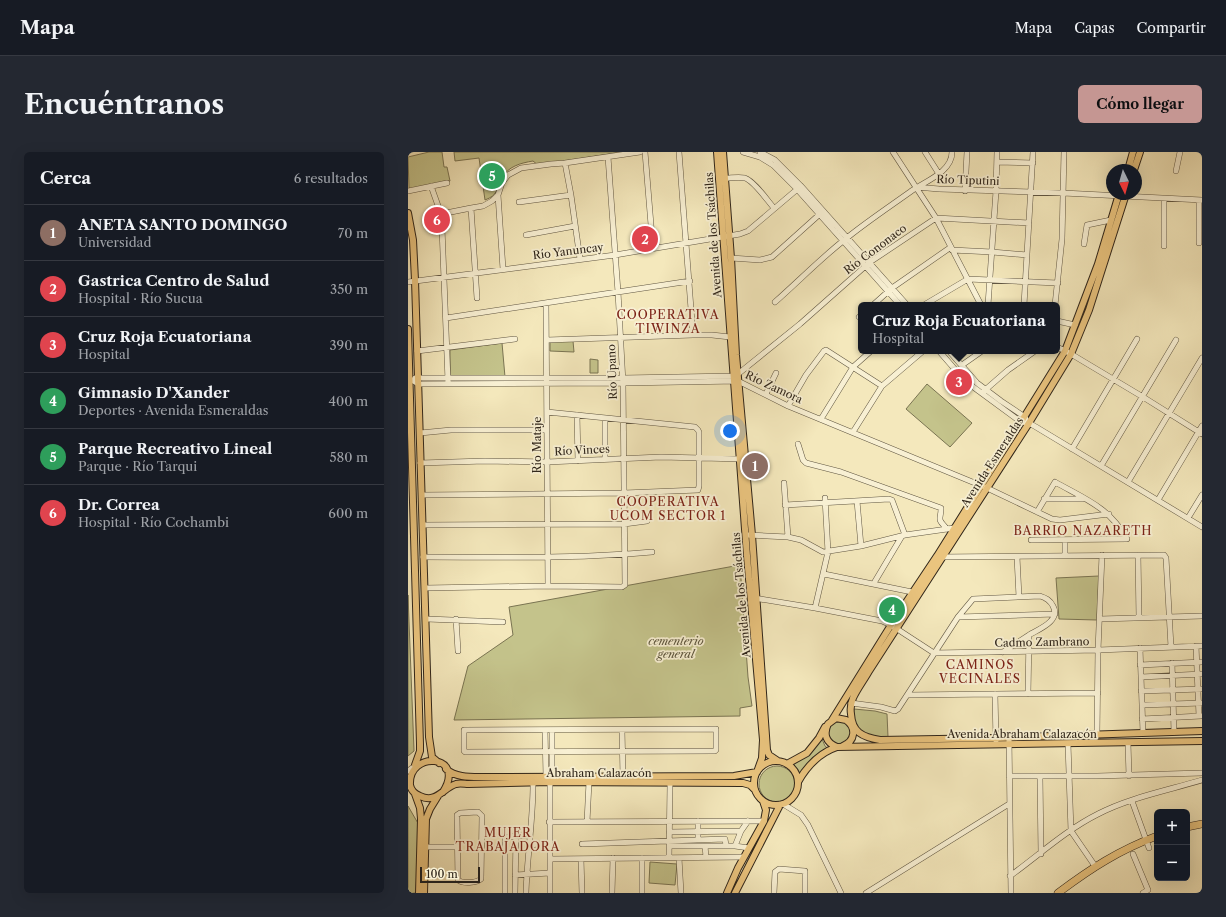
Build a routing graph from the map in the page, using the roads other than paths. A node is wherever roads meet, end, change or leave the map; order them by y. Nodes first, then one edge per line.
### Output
1 (640, 152) edge
2 (645, 152) edge
3 (679, 152) edge
4 (717, 152) edge
5 (723, 152) edge
6 (743, 152) edge
7 (760, 152) edge
8 (775, 152) edge
9 (893, 152) edge
10 (924, 152) edge
11 (952, 152) edge
12 (967, 152) edge
13 (997, 152) edge
14 (1033, 152) edge
15 (1064, 152) edge
16 (1133, 152) edge
17 (1140, 152) edge
18 (1180, 152) edge
19 (608, 157) junction
20 (771, 157) junction
21 (997, 162) junction
22 (565, 163) junction
23 (1033, 163) junction
24 (1130, 164) edge
25 (1136, 164) edge
26 (1176, 171) dead end
27 (939, 174) junction
28 (722, 179) junction
29 (447, 182) dead end
30 (432, 186) junction
31 (916, 187) junction
32 (799, 188) junction
33 (408, 191) edge
34 (965, 191) junction
35 (996, 191) junction
36 (1031, 193) junction
37 (1063, 193) junction
38 (1106, 194) edge
39 (498, 195) junction
40 (571, 195) junction
41 (1142, 196) edge
42 (1164, 198) junction
43 (1120, 200) edge
44 (1120, 200) edge
45 (1200, 200) edge
46 (519, 202) dead end
47 (471, 208) junction
48 (774, 208) junction
49 (408, 213) edge
50 (821, 213) junction
51 (441, 214) junction
52 (936, 218) junction
53 (994, 220) junction
54 (1111, 220) junction
55 (1029, 223) junction
56 (575, 226) junction
57 (526, 235) dead end
58 (726, 236) junction
59 (847, 237) junction
60 (842, 241) junction
61 (687, 243) junction
62 (1199, 243) dead end
63 (1084, 244) dead end
64 (1164, 246) dead end
65 (652, 248) junction
66 (952, 249) junction
67 (992, 252) junction
68 (615, 255) junction
69 (1028, 255) junction
70 (731, 258) junction
71 (580, 259) junction
72 (867, 264) junction
73 (1101, 265) junction
74 (503, 269) junction
75 (475, 273) junction
76 (445, 276) junction
77 (968, 279) junction
78 (990, 279) junction
79 (415, 280) junction
80 (690, 281) junction
81 (408, 282) edge
82 (1025, 282) junction
83 (1058, 282) junction
84 (890, 290) junction
85 (618, 292) junction
86 (477, 298) dead end
87 (546, 302) junction
88 (775, 302) dead end
89 (876, 302) edge
90 (898, 302) edge
91 (904, 302) edge
92 (929, 302) edge
93 (980, 302) edge
94 (988, 302) edge
95 (1024, 302) edge
96 (1055, 302) edge
97 (446, 318) junction
98 (1060, 322) edge
99 (1075, 325) junction
100 (408, 329) edge
101 (693, 335) junction
102 (730, 337) junction
103 (621, 338) junction
104 (515, 339) dead end
105 (1137, 339) dead end
106 (547, 340) junction
107 (1176, 340) dead end
108 (447, 348) junction
109 (1060, 348) edge
110 (1065, 350) junction
111 (417, 351) junction
112 (868, 354) edge
113 (919, 354) edge
114 (942, 354) edge
115 (952, 354) edge
116 (978, 354) edge
117 (1031, 354) edge
118 (1071, 354) junction
119 (1202, 358) edge
120 (962, 365) junction
121 (853, 367) junction
122 (776, 373) dead end
123 (969, 374) junction
124 (736, 378) junction
125 (409, 379) edge
126 (964, 379) junction
127 (1114, 380) junction
128 (418, 381) junction
129 (448, 381) junction
130 (547, 381) junction
131 (623, 381) junction
132 (882, 386) junction
133 (984, 392) junction
134 (766, 394) junction
135 (1143, 397) junction
136 (788, 406) junction
137 (547, 412) junction
138 (1169, 413) junction
139 (577, 415) junction
140 (1025, 416) junction
141 (605, 418) junction
142 (821, 419) junction
143 (623, 421) junction
144 (1021, 422) junction
145 (1029, 423) junction
146 (1202, 426) edge
147 (547, 430) junction
148 (852, 432) junction
149 (420, 433) junction
150 (1200, 433) edge
151 (798, 444) dead end
152 (1072, 449) junction
153 (698, 458) junction
154 (605, 459) junction
155 (623, 459) junction
156 (742, 459) junction
157 (578, 461) junction
158 (547, 462) junction
159 (420, 463) junction
160 (1101, 466) junction
161 (1128, 482) junction
162 (784, 483) dead end
163 (984, 487) junction
164 (624, 493) junction
165 (548, 494) junction
166 (422, 495) junction
167 (1202, 495) edge
168 (1044, 499) junction
169 (1084, 499) junction
170 (1158, 500) junction
171 (825, 501) junction
172 (858, 501) junction
173 (785, 504) junction
174 (1037, 512) junction
175 (1109, 514) junction
176 (1188, 518) junction
177 (647, 521) dead end
178 (624, 524) junction
179 (423, 525) junction
180 (548, 525) junction
181 (1202, 527) edge
182 (950, 529) junction
183 (749, 535) junction
184 (904, 535) junction
185 (788, 536) junction
186 (1031, 540) dead end
187 (1065, 540) junction
188 (861, 546) junction
189 (652, 552) dead end
190 (828, 552) junction
191 (624, 555) junction
192 (1102, 555) junction
193 (1138, 555) junction
194 (1017, 556) junction
195 (1066, 556) junction
196 (423, 557) junction
197 (548, 557) junction
198 (940, 557) junction
199 (824, 574) junction
200 (874, 583) junction
201 (548, 586) junction
202 (425, 588) junction
203 (912, 592) junction
204 (1019, 597) junction
205 (753, 598) junction
206 (815, 608) junction
207 (1054, 616) junction
208 (1202, 616) edge
209 (958, 617) junction
210 (1139, 618) junction
211 (1169, 618) junction
212 (426, 619) junction
213 (1100, 619) junction
214 (456, 620) junction
215 (503, 622) dead end
216 (894, 627) junction
217 (1029, 635) junction
218 (1199, 646) edge
219 (1171, 647) junction
220 (1140, 648) junction
221 (1098, 650) junction
222 (458, 651) dead end
223 (1028, 652) junction
224 (934, 653) junction
225 (1002, 653) junction
226 (1199, 662) edge
227 (1172, 663) junction
228 (1140, 665) junction
229 (1200, 674) edge
230 (1172, 676) junction
231 (1141, 677) junction
232 (1200, 689) edge
233 (1172, 690) junction
234 (1141, 691) junction
235 (1098, 692) junction
236 (995, 694) junction
237 (1028, 694) junction
238 (908, 695) junction
239 (851, 703) junction
240 (1200, 703) edge
241 (1173, 704) junction
242 (1142, 705) junction
243 (1200, 716) edge
244 (1174, 717) junction
245 (1142, 719) junction
246 (830, 722) junction
247 (853, 727) junction
248 (545, 730) junction
249 (622, 730) junction
250 (552, 731) junction
251 (1174, 732) junction
252 (1202, 732) edge
253 (1143, 733) junction
254 (1097, 734) junction
255 (1009, 738) junction
256 (996, 741) junction
257 (1202, 741) edge
258 (1128, 743) junction
259 (1068, 744) junction
260 (1009, 745) junction
261 (840, 746) junction
262 (549, 752) junction
263 (623, 752) junction
264 (778, 761) junction
265 (787, 764) junction
266 (442, 765) junction
267 (412, 768) edge
268 (757, 772) junction
269 (1202, 773) edge
270 (623, 776) junction
271 (1009, 776) junction
272 (1069, 776) junction
273 (1129, 776) junction
274 (1040, 777) junction
275 (549, 778) junction
276 (1202, 780) edge
277 (589, 782) junction
278 (798, 782) junction
279 (533, 785) dead end
280 (670, 785) dead end
281 (411, 790) edge
282 (755, 790) junction
283 (440, 794) junction
284 (763, 801) junction
285 (1132, 801) junction
286 (782, 804) junction
287 (1009, 804) junction
288 (698, 821) junction
289 (748, 821) junction
290 (764, 821) junction
291 (549, 822) junction
292 (587, 822) junction
293 (670, 822) junction
294 (1202, 824) edge
295 (1190, 826) edge
296 (741, 831) junction
297 (1071, 831) junction
298 (669, 832) junction
299 (698, 832) junction
300 (725, 832) junction
301 (530, 835) junction
302 (516, 836) junction
303 (1154, 837) edge
304 (725, 839) junction
305 (698, 840) junction
306 (1146, 840) junction
307 (549, 843) junction
308 (529, 844) junction
309 (582, 844) dead end
310 (669, 844) junction
311 (705, 846) junction
312 (726, 846) junction
313 (734, 846) junction
314 (426, 847) junction
315 (458, 848) junction
316 (748, 848) junction
317 (1149, 848) dead end
318 (1041, 854) junction
319 (1133, 854) dead end
320 (744, 857) junction
321 (613, 858) junction
322 (642, 858) junction
323 (669, 858) junction
324 (679, 858) junction
325 (706, 858) junction
326 (550, 859) junction
327 (581, 859) junction
328 (1095, 866) junction
329 (550, 873) junction
330 (516, 874) junction
331 (526, 874) junction
332 (1010, 876) junction
333 (1149, 892) edge
334 (419, 893) edge
335 (424, 893) edge
336 (505, 893) edge
337 (515, 893) edge
338 (526, 893) edge
339 (550, 893) edge
340 (582, 893) edge
341 (612, 893) edge
342 (642, 893) edge
343 (681, 893) edge
344 (727, 893) edge
345 (736, 893) edge
346 (774, 893) edge
347 (805, 893) edge
348 (842, 893) edge
349 (866, 893) edge
350 (1011, 893) edge
351 (1058, 893) edge
352 (1143, 893) edge

1 - 19 street
2 - 65 street
3 - 61 street
4 - 28 main road, Avenida de los Tsáchilas
5 - 28 main road, Avenida de los Tsáchilas
6 - 32 street
7 - 20 street
8 - 20 street
9 - 31 street
10 - 27 street
11 - 27 street
12 - 34 street
13 - 21 street
14 - 23 street
15 - 37 street
16 - 24 main road
17 - 25 main road
18 - 26 street
19 - 22 street
19 - 68 street, Río Upano
20 - 32 street
21 - 23 street
21 - 35 street
22 - 39 street
22 - 40 street
23 - 36 street
27 - 31 street
28 - 48 street
28 - 58 main road, Avenida de los Tsáchilas
29 - 30 street
30 - 33 street
30 - 51 street
31 - 34 street, Río Tiputini
31 - 52 street
31 - 59 street
32 - 48 street, Río Yanuncay
32 - 50 street
34 - 35 street, Río Tiputini
35 - 36 street, Río Tiputini
35 - 53 street
36 - 37 street, Río Tiputini
36 - 55 street
37 - 38 street, Río Tiputini
37 - 83 street
39 - 47 street
39 - 74 street
40 - 46 street
40 - 56 street
41 - 42 street, Río Tiputini
42 - 45 street, Río Tiputini
42 - 64 street
43 - 54 main road, Avenida Esmeraldas
44 - 73 main road, Avenida Esmeraldas
45 - 62 street
47 - 51 street
47 - 75 street
48 - 58 street, Río Yanuncay
49 - 79 main road
50 - 59 street
50 - 60 street
50 - 70 street
51 - 76 street
52 - 53 street
52 - 66 street
52 - 72 street, Río Cononaco
53 - 55 street
53 - 67 street
54 - 63 street
54 - 73 main road, Avenida Esmeraldas
55 - 69 street
56 - 57 street
56 - 71 street
58 - 61 street, Río Yanuncay
58 - 70 main road, Avenida de los Tsáchilas
58 - 102 main road, Avenida de los Tsáchilas
59 - 60 street
59 - 72 street
60 - 72 street
60 - 88 street
61 - 65 street, Río Yanuncay
61 - 80 street
65 - 68 street, Río Yanuncay
66 - 67 street
66 - 77 street
66 - 84 street
67 - 69 street
67 - 78 street
68 - 71 street, Río Yanuncay
68 - 85 street, Río Upano
69 - 82 street
70 - 124 main road, Avenida de los Tsáchilas
71 - 74 street, Río Yanuncay
72 - 84 street
72 - 124 street, Río Cononaco
73 - 99 main road, Avenida Esmeraldas
73 - 118 main road, Avenida Esmeraldas
74 - 75 street, Río Yanuncay
75 - 76 street, Río Yanuncay
75 - 86 street
76 - 79 street, Río Yanuncay
76 - 97 street
77 - 78 street
77 - 92 street
77 - 93 street
78 - 82 street
78 - 94 street
79 - 81 street, Río Yanuncay
79 - 111 main road
80 - 85 street
80 - 101 street
82 - 83 street
82 - 95 street
83 - 96 street
84 - 89 street
84 - 90 street
84 - 91 street
85 - 87 street
85 - 103 street, Río Upano
87 - 97 street
87 - 106 street, Río Mataje
97 - 108 street
98 - 99 street
99 - 110 main road, Avenida Esmeraldas
100 - 125 main road
101 - 102 street
101 - 103 street
102 - 124 main road, Avenida de los Tsáchilas
103 - 106 street
103 - 131 street, Río Upano
104 - 108 street
105 - 127 street
106 - 130 street, Río Mataje
107 - 135 street
108 - 111 street
108 - 129 street
109 - 110 street
110 - 118 street
110 - 140 main road, Avenida Esmeraldas
111 - 128 main road
112 - 121 street
113 - 132 street
114 - 126 street
115 - 120 street
116 - 120 street
117 - 133 street
118 - 127 street
118 - 145 main road, Avenida Esmeraldas
119 - 138 street
120 - 123 street
121 - 132 street
121 - 136 street
121 - 142 street
122 - 134 street
123 - 126 street
123 - 133 street
124 - 131 street, Río Zamora
124 - 134 street, Río Zamora
124 - 156 main road, Avenida de los Tsáchilas
125 - 128 street, Río Zamora
125 - 267 main road
126 - 133 street
127 - 135 street
127 - 152 street
128 - 129 street, Río Zamora
128 - 149 main road
129 - 130 street, Río Zamora
130 - 131 street, Río Zamora
130 - 137 street, Río Mataje
131 - 143 street, Río Upano
132 - 148 street
133 - 140 street
133 - 144 street
134 - 136 street, Río Zamora
135 - 138 street
135 - 160 street
136 - 142 street, Río Zamora
137 - 139 street
137 - 147 street, Río Mataje
138 - 150 street
138 - 161 street
139 - 141 street
139 - 157 street
140 - 144 main road, Avenida Esmeraldas
140 - 145 street
141 - 143 street
141 - 154 street
142 - 148 street, Río Zamora
143 - 153 street
143 - 155 street, Río Upano
144 - 145 street
144 - 163 main road, Avenida Esmeraldas
145 - 152 street
145 - 163 main road, Avenida Esmeraldas
146 - 150 street
147 - 149 street
147 - 158 street, Río Mataje
148 - 163 street, Río Zamora
149 - 159 main road
150 - 170 street
151 - 182 street
152 - 160 street
153 - 155 street, Río Vinces
153 - 156 street, Río Vinces
153 - 164 street
154 - 155 street, Río Vinces
154 - 157 street, Río Vinces
155 - 164 street, Río Upano
156 - 183 main road, Avenida de los Tsáchilas
157 - 158 street, Río Vinces
158 - 159 street, Río Vinces
158 - 165 street, Río Mataje
159 - 166 main road
160 - 161 street
161 - 170 street
162 - 173 street
163 - 174 street, Río Zamora
163 - 182 main road, Avenida Esmeraldas
163 - 198 main road, Avenida Esmeraldas
164 - 165 street
164 - 178 street, Río Upano
165 - 166 street
165 - 180 street, Río Mataje
166 - 179 main road
167 - 176 street
168 - 169 street
168 - 169 street
168 - 174 street
169 - 175 street
170 - 176 street
171 - 172 street
171 - 173 street
171 - 190 street
172 - 184 street
172 - 188 street
173 - 185 street
174 - 175 street, Río Zamora
175 - 187 street
176 - 181 street
177 - 178 street
178 - 180 street
178 - 191 street, Río Upano
179 - 180 street
179 - 196 main road
180 - 197 street, Río Mataje
182 - 184 street
182 - 198 main road, Avenida Esmeraldas
183 - 185 street
183 - 205 main road, Avenida de los Tsáchilas
184 - 188 street
184 - 200 street
185 - 190 street
186 - 187 street
187 - 195 street
188 - 190 street
189 - 191 street
190 - 199 street
191 - 197 street
191 - 201 street, Río Upano
192 - 193 street
192 - 195 street
192 - 213 street
193 - 210 street
193 - 211 street
194 - 195 street
194 - 198 street
194 - 204 street
196 - 197 street
196 - 202 main road
197 - 201 street, Río Mataje
198 - 203 main road, Avenida Esmeraldas
198 - 216 main road, Avenida Esmeraldas
199 - 200 street
199 - 206 street
200 - 203 street
201 - 202 street
202 - 212 main road
203 - 216 main road, Avenida Esmeraldas
204 - 207 street
204 - 209 street
205 - 206 street
205 - 264 main road, Avenida de los Tsáchilas
205 - 268 main road, Avenida de los Tsáchilas
206 - 216 street
207 - 209 street
207 - 217 street
208 - 211 street
209 - 224 street
210 - 211 street
210 - 213 street
211 - 219 street
212 - 214 street
212 - 266 main road
213 - 221 street
214 - 215 street
214 - 222 street
216 - 224 street
216 - 239 main road, Avenida Esmeraldas
216 - 246 main road, Avenida Esmeraldas
217 - 223 street
217 - 225 street
218 - 219 street, Cadmo Zambrano
218 - 226 street
219 - 220 street, Cadmo Zambrano
220 - 221 street, Cadmo Zambrano
220 - 228 street
221 - 223 street, Cadmo Zambrano
221 - 235 street
223 - 225 street, Cadmo Zambrano
223 - 237 street
224 - 225 street, Cadmo Zambrano
224 - 238 street
226 - 227 street
226 - 229 street
227 - 228 street
227 - 230 street
228 - 231 street
229 - 230 street
229 - 232 street
230 - 231 street
230 - 233 street
231 - 234 street
232 - 233 street
232 - 240 street
233 - 234 street
233 - 241 street
234 - 242 street
235 - 237 street
235 - 254 street
236 - 237 street
236 - 238 street
236 - 256 street
238 - 239 street
239 - 247 main road
240 - 241 street
240 - 243 street
241 - 242 street
241 - 244 street
242 - 245 street
243 - 244 street
244 - 245 street
244 - 251 street
245 - 253 street
246 - 247 main road
246 - 261 main road
246 - 265 main road, Avenida Esmeraldas
247 - 256 main road, Avenida Abraham Calazacón
247 - 261 main road
248 - 250 street
248 - 262 street
248 - 262 street
249 - 250 street
249 - 263 street
249 - 263 street
250 - 262 street
251 - 252 main road, Avenida Abraham Calazacón
251 - 253 main road, Avenida Abraham Calazacón
253 - 254 main road, Avenida Abraham Calazacón
254 - 255 main road, Avenida Abraham Calazacón
255 - 256 main road, Avenida Abraham Calazacón
255 - 260 street
256 - 260 main road, Avenida Abraham Calazacón
256 - 261 main road, Avenida Abraham Calazacón
257 - 258 main road, Avenida Abraham Calazacón
258 - 259 main road, Avenida Abraham Calazacón
258 - 273 street
259 - 260 main road, Avenida Abraham Calazacón
259 - 272 street
260 - 271 street
261 - 278 main road, Avenida Abraham Calazacón
262 - 263 street
262 - 275 street
263 - 270 street
264 - 265 main road
264 - 268 main road
265 - 278 main road
266 - 267 main road
266 - 275 main road, Abraham Calazacón
266 - 283 main road
267 - 281 main road
268 - 270 main road, Abraham Calazacón
268 - 282 main road
269 - 273 street
270 - 275 main road, Abraham Calazacón
271 - 274 street
271 - 287 street
272 - 273 street
272 - 274 street
272 - 297 street
274 - 318 street
275 - 277 main road, Abraham Calazacón
275 - 283 main road, Abraham Calazacón
275 - 291 street
276 - 285 street
277 - 282 main road, Abraham Calazacón
277 - 292 street
278 - 286 main road
279 - 301 street
280 - 293 street
281 - 283 main road
281 - 334 main road
282 - 284 main road
283 - 314 main road
284 - 286 main road
284 - 290 main road
285 - 297 street
285 - 306 street
286 - 345 main road
286 - 348 street
287 - 332 street
287 - 349 street
288 - 289 street
288 - 293 street
288 - 299 street
289 - 290 street
289 - 296 street
290 - 316 main road
291 - 292 street
291 - 307 street
292 - 293 street
293 - 298 street
294 - 295 highway
296 - 300 street
296 - 313 street
297 - 318 street
297 - 328 street
298 - 299 street
298 - 310 street
299 - 300 street
299 - 305 street
300 - 304 street
301 - 302 street
301 - 308 street
302 - 330 street
302 - 336 street
303 - 306 highway
304 - 305 street
304 - 312 street
305 - 310 street
306 - 317 street
306 - 328 highway
307 - 308 street
307 - 326 street
308 - 331 street
309 - 310 street
310 - 311 street
310 - 323 street
311 - 312 street
311 - 325 street
312 - 313 street
313 - 316 street
314 - 315 street
314 - 335 main road
315 - 315 street
316 - 320 main road
318 - 332 street
319 - 333 street
320 - 325 street
320 - 344 main road
321 - 322 street
321 - 327 street
321 - 341 street
322 - 323 street
322 - 342 street
323 - 324 street
324 - 325 street
324 - 343 street
326 - 327 street
326 - 329 street
327 - 340 street
328 - 351 highway
329 - 331 street
329 - 339 street
330 - 331 street
330 - 337 street
331 - 338 street
332 - 350 street
333 - 352 street
346 - 347 street

